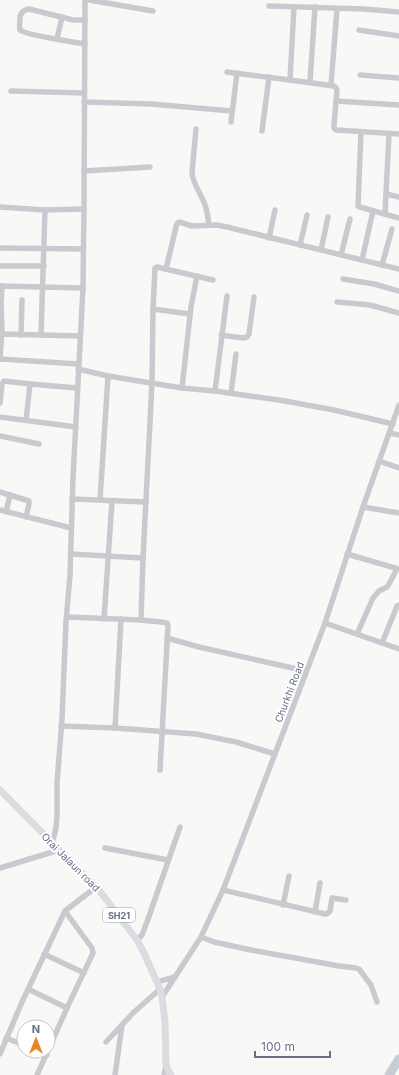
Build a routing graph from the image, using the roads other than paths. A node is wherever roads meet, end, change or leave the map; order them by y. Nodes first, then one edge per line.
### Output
1 (86, 0) edge
2 (89, 0) edge
3 (269, 6) dead end
4 (294, 7) junction
5 (315, 7) junction
6 (337, 9) junction
7 (153, 11) dead end
8 (399, 12) edge
9 (62, 17) junction
10 (85, 20) junction
11 (359, 30) dead end
12 (399, 36) edge
13 (57, 39) junction
14 (85, 44) junction
15 (227, 72) dead end
16 (237, 73) junction
17 (360, 75) dead end
18 (269, 78) junction
19 (399, 78) edge
20 (290, 80) junction
21 (310, 82) junction
22 (331, 85) junction
23 (11, 92) dead end
24 (84, 93) junction
25 (336, 101) junction
26 (84, 102) junction
27 (399, 105) edge
28 (232, 111) junction
29 (231, 122) dead end
30 (196, 129) dead end
31 (262, 131) dead end
32 (362, 132) junction
33 (390, 134) junction
34 (399, 134) edge
35 (150, 167) dead end
36 (84, 171) junction
37 (387, 194) junction
38 (399, 197) edge
39 (0, 207) edge
40 (84, 209) junction
41 (45, 210) junction
42 (275, 210) dead end
43 (373, 210) junction
44 (385, 214) junction
45 (307, 216) dead end
46 (328, 217) dead end
47 (399, 218) edge
48 (350, 219) dead end
49 (209, 225) junction
50 (392, 229) dead end
51 (269, 238) junction
52 (300, 245) junction
53 (0, 248) edge
54 (44, 249) junction
55 (83, 249) junction
56 (321, 250) junction
57 (341, 255) junction
58 (362, 260) junction
59 (382, 265) junction
60 (0, 266) edge
61 (44, 266) junction
62 (166, 269) junction
63 (399, 269) edge
64 (197, 276) junction
65 (343, 279) dead end
66 (213, 280) dead end
67 (1, 286) edge
68 (43, 287) junction
69 (83, 288) junction
70 (399, 291) edge
71 (226, 296) dead end
72 (254, 297) dead end
73 (22, 300) dead end
74 (337, 302) dead end
75 (153, 309) junction
76 (399, 313) edge
77 (190, 314) junction
78 (2, 334) junction
79 (221, 334) junction
80 (21, 335) junction
81 (41, 335) junction
82 (80, 336) junction
83 (0, 346) edge
84 (236, 354) dead end
85 (0, 359) edge
86 (78, 367) junction
87 (108, 376) junction
88 (152, 383) junction
89 (30, 384) junction
90 (77, 388) junction
91 (182, 388) junction
92 (215, 391) junction
93 (231, 393) junction
94 (0, 403) edge
95 (399, 405) edge
96 (0, 417) edge
97 (26, 420) junction
98 (393, 424) junction
99 (76, 427) junction
100 (390, 432) junction
101 (399, 435) edge
102 (0, 436) edge
103 (39, 444) dead end
104 (379, 461) junction
105 (399, 468) edge
106 (0, 492) edge
107 (10, 495) junction
108 (72, 499) junction
109 (100, 500) junction
110 (112, 501) junction
111 (146, 502) junction
112 (363, 507) junction
113 (3, 511) edge
114 (399, 513) edge
115 (26, 517) junction
116 (71, 528) junction
117 (71, 554) junction
118 (347, 554) junction
119 (108, 556) junction
120 (143, 558) junction
121 (398, 569) edge
122 (399, 605) edge
123 (67, 617) junction
124 (104, 619) junction
125 (121, 619) junction
126 (141, 620) junction
127 (325, 623) junction
128 (357, 634) junction
129 (167, 638) junction
130 (382, 643) junction
131 (399, 649) edge
132 (306, 671) junction
133 (61, 726) junction
134 (116, 728) junction
135 (162, 731) junction
136 (275, 754) junction
137 (160, 770) dead end
138 (0, 790) edge
139 (180, 827) dead end
140 (52, 844) junction
141 (105, 848) dead end
142 (59, 850) junction
143 (168, 860) junction
144 (0, 868) edge
145 (289, 876) dead end
146 (320, 883) dead end
147 (96, 887) junction
148 (223, 890) junction
149 (346, 900) dead end
150 (283, 905) junction
151 (65, 911) junction
152 (315, 912) junction
153 (201, 937) junction
154 (137, 940) junction
155 (44, 954) junction
156 (84, 973) junction
157 (175, 977) junction
158 (159, 985) junction
159 (28, 989) junction
160 (162, 997) junction
161 (377, 1002) dead end
162 (67, 1008) junction
163 (122, 1025) junction
164 (56, 1034) edge
165 (6, 1038) junction
166 (16, 1042) edge
167 (106, 1042) dead end
168 (0, 1054) edge
169 (45, 1059) edge
170 (166, 1065) junction
171 (37, 1075) edge
172 (115, 1075) edge
173 (164, 1075) edge
174 (171, 1075) edge

1 - 10 street
2 - 7 street
3 - 4 street
4 - 5 street
4 - 20 street
5 - 6 street
5 - 21 street
6 - 8 street
6 - 22 street
9 - 10 street
9 - 13 street
9 - 13 street
10 - 14 street
11 - 12 street
13 - 14 street
14 - 24 street
15 - 16 street
16 - 18 street
16 - 28 street
17 - 19 street
18 - 20 street
18 - 31 street
20 - 21 street
21 - 22 street
22 - 25 street
23 - 24 street
24 - 26 street
25 - 27 street
25 - 32 street
26 - 28 street
26 - 36 street
28 - 29 street
30 - 49 street
32 - 33 street
32 - 43 street
33 - 34 street
33 - 37 street
35 - 36 street
36 - 40 street
37 - 38 street
37 - 44 street
39 - 41 street
40 - 41 street
40 - 55 street
41 - 54 street
42 - 51 street
43 - 44 street
43 - 58 street
44 - 47 street
45 - 52 street
46 - 56 street
48 - 57 street
49 - 51 street
49 - 62 street
50 - 59 street
51 - 52 street
52 - 56 street
53 - 54 street
54 - 55 street
54 - 61 street
55 - 69 street
56 - 57 street
57 - 58 street
58 - 59 street
59 - 63 street
60 - 61 street
61 - 68 street
62 - 64 street
62 - 75 street
64 - 66 street
64 - 77 street
65 - 70 street
67 - 68 street
67 - 78 street
68 - 69 street
68 - 81 street
69 - 82 street
71 - 79 street
72 - 79 street
73 - 80 street
74 - 76 street
75 - 77 street
75 - 88 street
77 - 91 street
78 - 80 street
78 - 83 street
79 - 92 street
80 - 81 street
81 - 82 street
82 - 86 street
83 - 85 street
84 - 93 street
85 - 86 street
86 - 87 street
86 - 90 street
87 - 88 street
87 - 109 street
88 - 91 street
88 - 111 street
89 - 90 street
89 - 94 street
89 - 97 street
90 - 99 street
91 - 92 street
92 - 93 street
93 - 98 street
95 - 98 street, Churkhi Road
96 - 97 street
97 - 99 street
98 - 100 street, Churkhi Road
99 - 108 street
100 - 101 street
100 - 104 street, Churkhi Road
102 - 103 street
104 - 105 street
104 - 112 street, Churkhi Road
106 - 107 street
107 - 113 street
107 - 115 street
108 - 109 street
108 - 116 street
109 - 110 street
110 - 111 street
110 - 119 street
111 - 120 street
112 - 114 street
112 - 118 street, Churkhi Road
113 - 115 street
115 - 116 street
116 - 117 street
117 - 119 street
117 - 123 street
118 - 121 street
118 - 127 street, Churkhi Road
119 - 120 street
119 - 124 street
120 - 126 street
121 - 128 street
122 - 130 street
123 - 124 street
123 - 133 street
124 - 125 street
125 - 126 street
125 - 134 street
126 - 129 street
127 - 128 street
127 - 132 street, Churkhi Road
128 - 130 street
129 - 132 street
129 - 135 street
130 - 131 street
132 - 136 street, Churkhi Road
133 - 134 street
133 - 140 street
134 - 135 street
135 - 136 street
135 - 137 street
136 - 148 street, Churkhi Road
138 - 140 main road, Orai Jalaun road / SH21
139 - 143 street
140 - 142 main road, Orai Jalaun road / SH21
141 - 143 street
142 - 144 street
142 - 147 main road, Orai Jalaun road / SH21
143 - 154 street
145 - 150 street
146 - 152 street
147 - 151 street
147 - 154 main road, Orai Jalaun road / SH21
148 - 150 street
148 - 153 street, Churkhi Road
149 - 152 street
150 - 152 street
151 - 155 street
151 - 156 street
153 - 157 street, Churkhi Road
153 - 161 street
154 - 158 main road, Orai Jalaun road / SH21
155 - 156 street
155 - 159 street
156 - 162 street
157 - 158 street
157 - 160 street, Churkhi Road
158 - 160 main road, Orai Jalaun road / SH21
158 - 163 street
159 - 162 street
159 - 165 street
160 - 170 main road, Orai Jalaun road / SH21
162 - 164 street
163 - 167 street
163 - 172 street
165 - 166 street
165 - 168 street
169 - 171 street
170 - 173 street
170 - 174 main road, Orai Jalaun road / SH21

